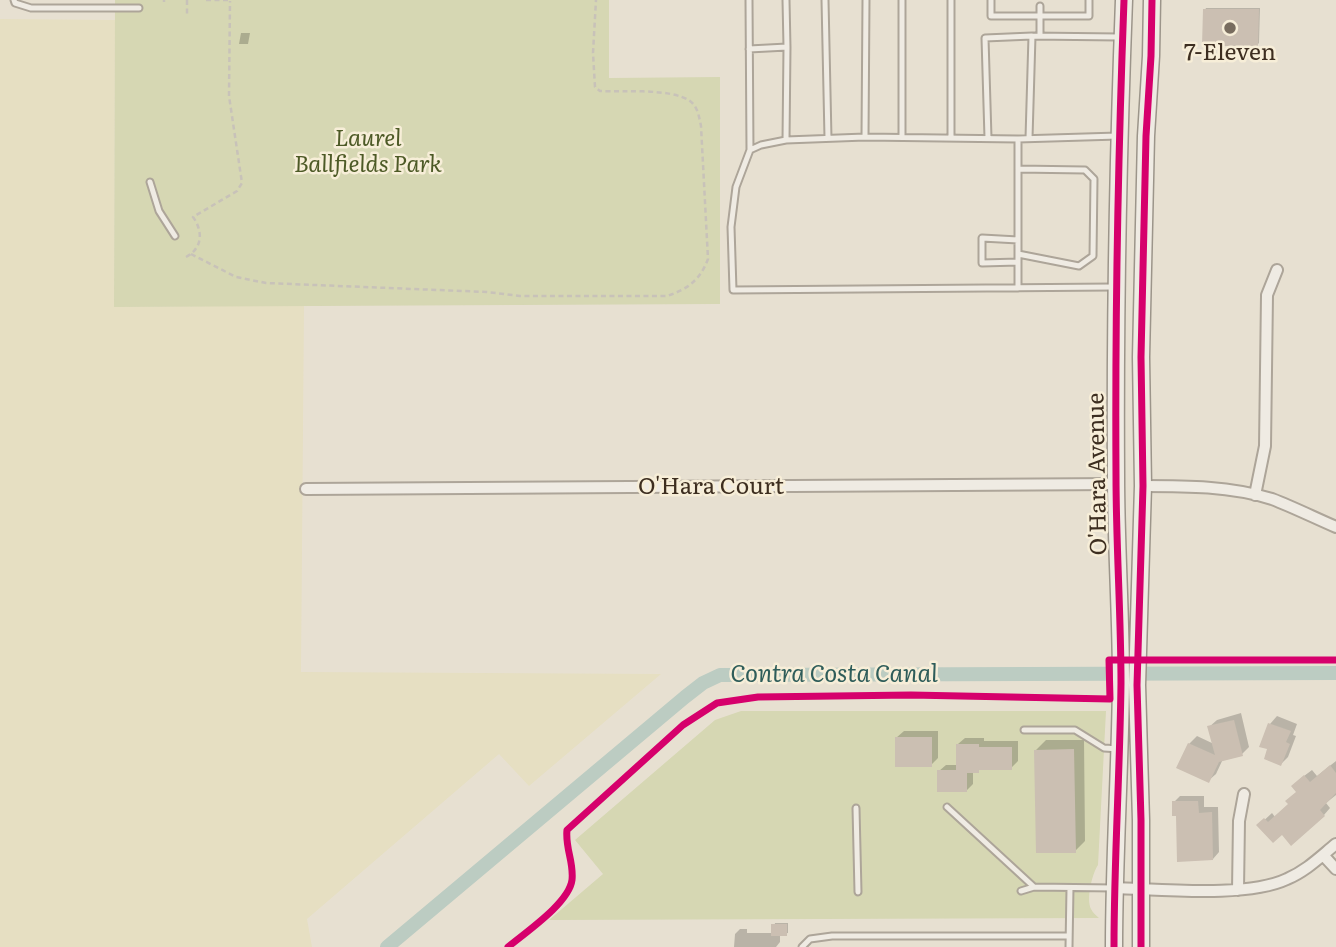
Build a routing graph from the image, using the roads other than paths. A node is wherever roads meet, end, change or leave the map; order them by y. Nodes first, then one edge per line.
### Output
1 (14, 0) edge
2 (749, 0) edge
3 (786, 0) edge
4 (825, 0) edge
5 (866, 0) edge
6 (902, 0) edge
7 (951, 0) edge
8 (991, 0) edge
9 (1089, 0) edge
10 (1124, 0) edge
11 (1152, 0) edge
12 (1040, 6) dead end
13 (1066, 6) dead end
14 (1018, 7) dead end
15 (139, 8) dead end
16 (1018, 16) junction
17 (1040, 16) junction
18 (1066, 16) junction
19 (1031, 36) junction
20 (1040, 36) junction
21 (1122, 37) junction
22 (787, 47) junction
23 (749, 49) junction
24 (1118, 136) junction
25 (865, 137) junction
26 (902, 137) junction
27 (951, 137) junction
28 (828, 138) junction
29 (988, 138) junction
30 (1029, 138) junction
31 (1018, 139) junction
32 (786, 140) junction
33 (750, 150) junction
34 (1018, 169) junction
35 (150, 182) dead end
36 (175, 236) dead end
37 (1018, 240) junction
38 (1018, 258) junction
39 (1278, 270) dead end
40 (1116, 287) junction
41 (1017, 288) junction
42 (1116, 484) junction
43 (1143, 486) junction
44 (306, 489) dead end
45 (1255, 495) junction
46 (1336, 527) edge
47 (1129, 666) junction
48 (1129, 684) junction
49 (1024, 730) dead end
50 (1119, 749) junction
51 (1244, 794) dead end
52 (947, 807) dead end
53 (856, 808) dead end
54 (1336, 845) edge
55 (1323, 855) junction
56 (1336, 869) edge
57 (1034, 887) junction
58 (1070, 888) junction
59 (1114, 888) junction
60 (1142, 888) junction
61 (1238, 890) junction
62 (1021, 891) dead end
63 (858, 892) dead end
64 (1069, 936) junction
65 (802, 947) edge
66 (1069, 947) edge
67 (1114, 947) edge
68 (1141, 947) edge

1 - 15 lane
2 - 23 lane
3 - 22 lane
4 - 28 lane
5 - 25 lane
6 - 26 lane
7 - 27 lane
8 - 16 lane
9 - 18 lane
10 - 21 main road, O'Hara Avenue
11 - 43 main road, O'Hara Avenue
12 - 17 lane
13 - 18 lane
14 - 16 lane
16 - 17 lane
17 - 18 lane
17 - 20 lane
19 - 20 lane
19 - 29 lane
19 - 30 lane
20 - 21 lane
21 - 24 main road, O'Hara Avenue
22 - 23 lane
22 - 32 lane
23 - 33 lane
24 - 30 lane
24 - 40 main road, O'Hara Avenue
25 - 26 lane
25 - 28 lane
26 - 27 lane
27 - 29 lane
28 - 32 lane
29 - 31 lane
30 - 31 lane
31 - 34 lane
32 - 33 lane
33 - 41 lane
34 - 37 lane
34 - 38 lane
35 - 36 lane
37 - 38 lane
37 - 38 lane
38 - 41 lane
39 - 45 street
40 - 41 lane
40 - 42 main road, O'Hara Avenue
42 - 44 street, O'Hara Court
42 - 47 main road, O'Hara Avenue
43 - 45 street
43 - 47 main road, O'Hara Avenue
45 - 46 street
47 - 48 main road, O'Hara Avenue
48 - 50 main road, O'Hara Avenue
48 - 60 main road, O'Hara Avenue
49 - 50 lane
50 - 59 main road, O'Hara Avenue
51 - 61 street
52 - 57 lane
53 - 63 lane
54 - 55 street
55 - 56 street
55 - 61 street
57 - 58 lane
57 - 62 lane
58 - 59 lane
58 - 64 lane
59 - 60 street
59 - 67 main road, O'Hara Avenue
60 - 61 street
60 - 68 main road, O'Hara Avenue
64 - 65 lane
64 - 66 lane

